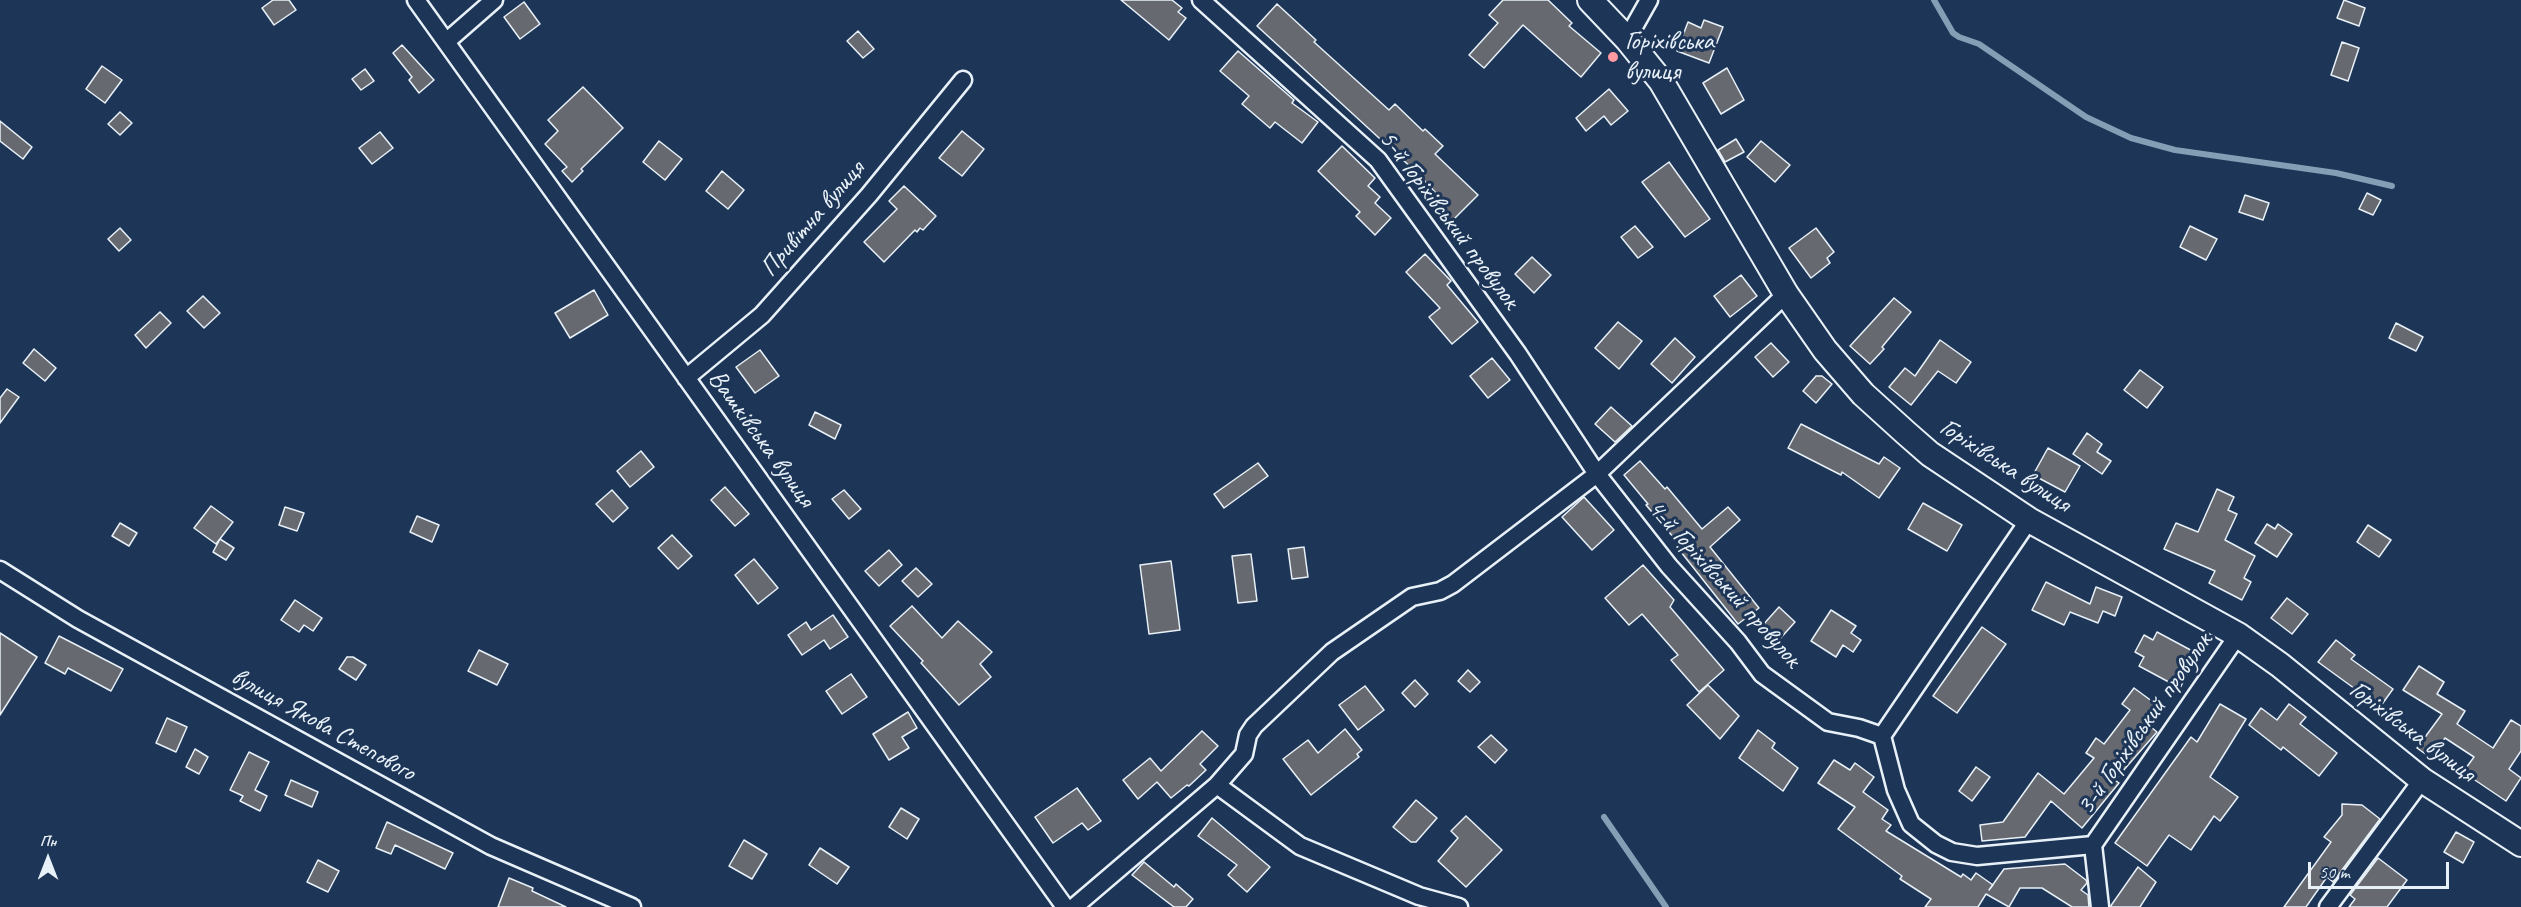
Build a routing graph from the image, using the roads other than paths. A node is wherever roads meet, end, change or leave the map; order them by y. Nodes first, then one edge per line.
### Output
1 (416, 0) edge
2 (494, 0) edge
3 (1201, 0) edge
4 (1590, 0) edge
5 (1648, 0) edge
6 (1627, 39) junction
7 (446, 42) junction
8 (963, 80) dead end
9 (1786, 294) junction
10 (686, 378) junction
11 (1597, 474) junction
12 (2029, 520) junction
13 (0, 570) edge
14 (2238, 635) junction
15 (1882, 736) junction
16 (2422, 780) junction
17 (1217, 784) junction
18 (2093, 844) junction
19 (2521, 844) edge
20 (632, 907) edge
21 (1065, 907) edge
22 (1074, 907) edge
23 (1459, 907) edge
24 (2100, 907) edge
25 (2328, 907) edge

1 - 7 street, Вашківська вулиця
2 - 7 street
3 - 11 street, 5-й Горіхівський провулок
4 - 6 street, Горіхівська вулиця
5 - 6 street
6 - 9 street, Горіхівська вулиця
7 - 10 street, Вашківська вулиця
8 - 10 street, Привітна вулиця
9 - 11 street
9 - 12 street, Горіхівська вулиця
10 - 21 street, Вашківська вулиця
11 - 15 street, 4-й Горіхівський провулок
11 - 17 street
12 - 14 street, Горіхівська вулиця
12 - 15 street
13 - 20 street, вулиця Якова Степового
14 - 16 street, Горіхівська вулиця
14 - 18 street, 3-й Горіхівський провулок
15 - 18 street, 3-й Горіхівський провулок
16 - 19 street, Горіхівська вулиця
16 - 25 street
17 - 22 street
17 - 23 street
18 - 24 street

